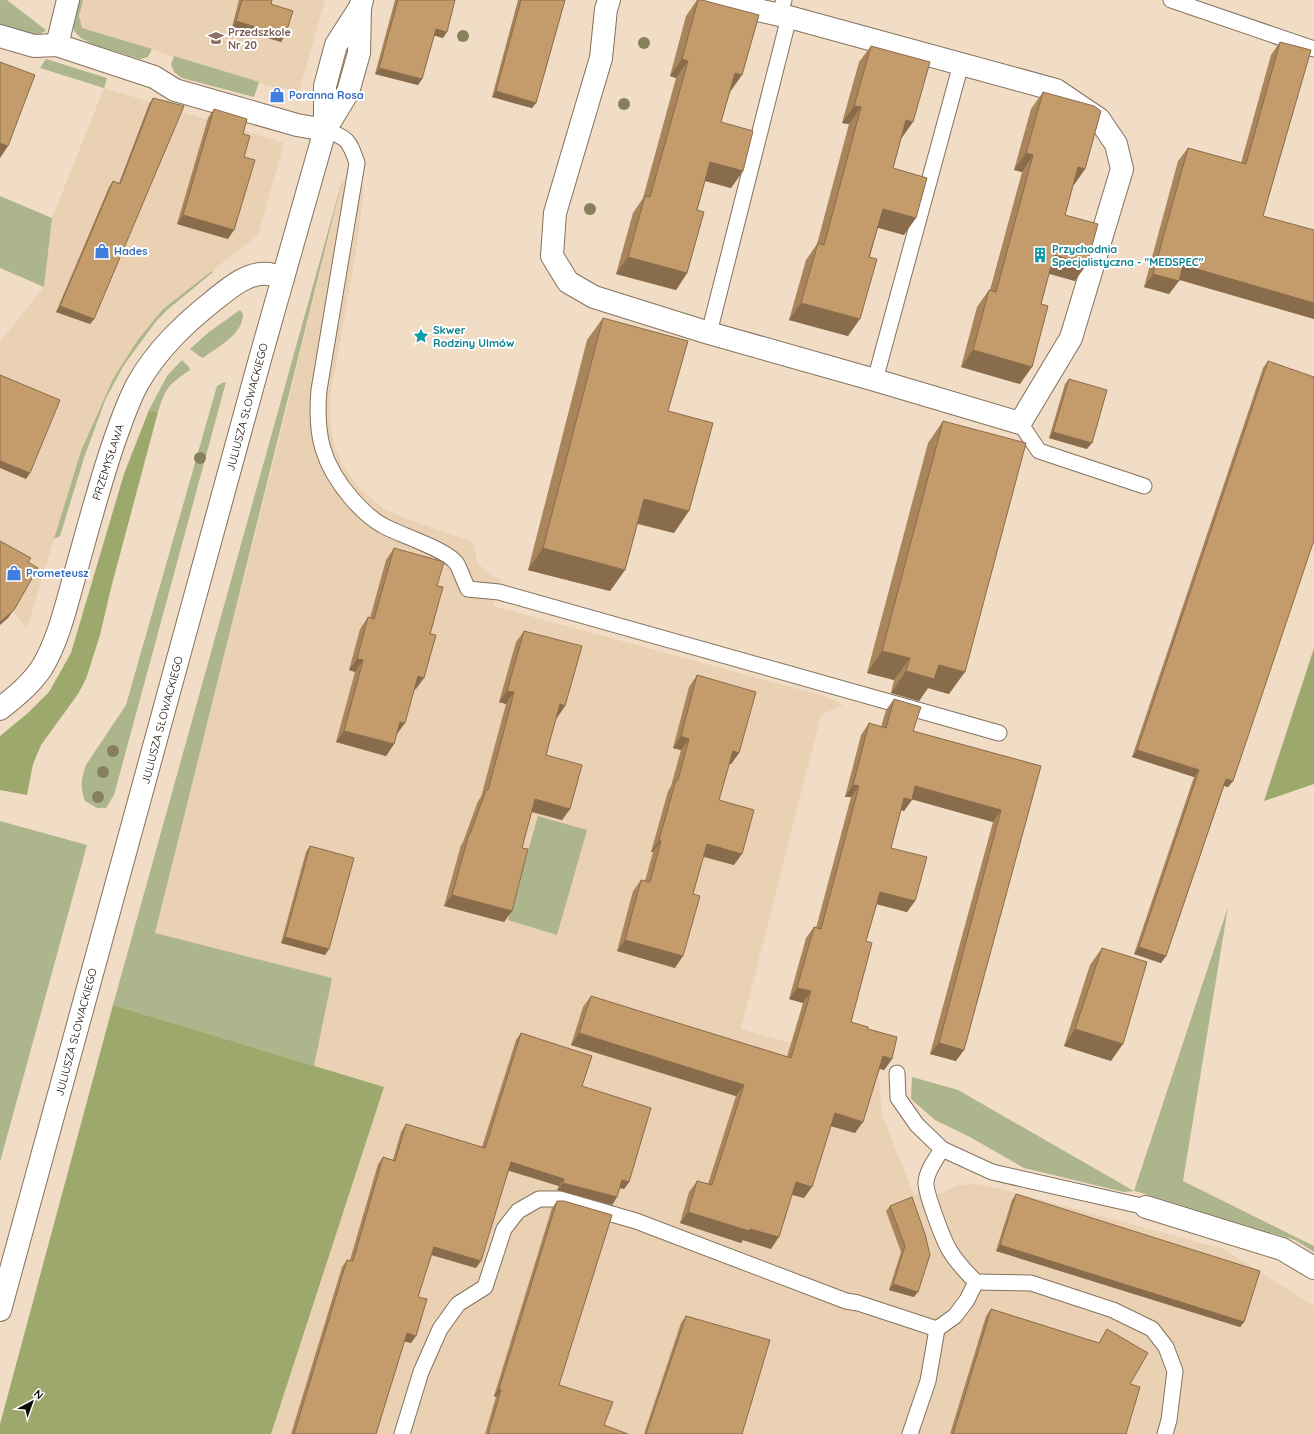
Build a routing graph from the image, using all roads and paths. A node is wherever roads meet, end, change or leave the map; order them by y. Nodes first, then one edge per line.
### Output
1 (68, 0) edge
2 (609, 0) edge
3 (712, 0) edge
4 (1171, 0) edge
5 (361, 4) edge
6 (784, 11) edge
7 (0, 36) edge
8 (57, 46) junction
9 (1314, 49) edge
10 (961, 64) junction
11 (325, 130) junction
12 (284, 278) junction
13 (709, 333) junction
14 (875, 380) junction
15 (1020, 423) junction
16 (1144, 486) dead end
17 (0, 709) edge
18 (999, 733) dead end
19 (897, 1073) dead end
20 (942, 1149) junction
21 (1146, 1207) joint
22 (1314, 1268) edge
23 (976, 1282) junction
24 (0, 1306) edge
25 (937, 1329) junction
26 (402, 1434) edge
27 (910, 1434) edge
28 (1165, 1434) edge

1 - 8 street
2 - 13 street
3 - 6 street
4 - 9 lane
5 - 11 street, JULIUSZA SŁOWACKIEGO
6 - 10 street
6 - 13 lane
7 - 8 street
8 - 11 street
10 - 14 lane
10 - 15 street
11 - 12 street, JULIUSZA SŁOWACKIEGO
11 - 18 lane
12 - 17 street, PRZEMYSŁAWA
12 - 24 street, JULIUSZA SŁOWACKIEGO
13 - 14 street
14 - 15 street
15 - 16 lane
19 - 20 lane
20 - 21 lane
20 - 23 lane
21 - 22 street
23 - 25 lane
23 - 28 lane
25 - 26 lane
25 - 27 lane

